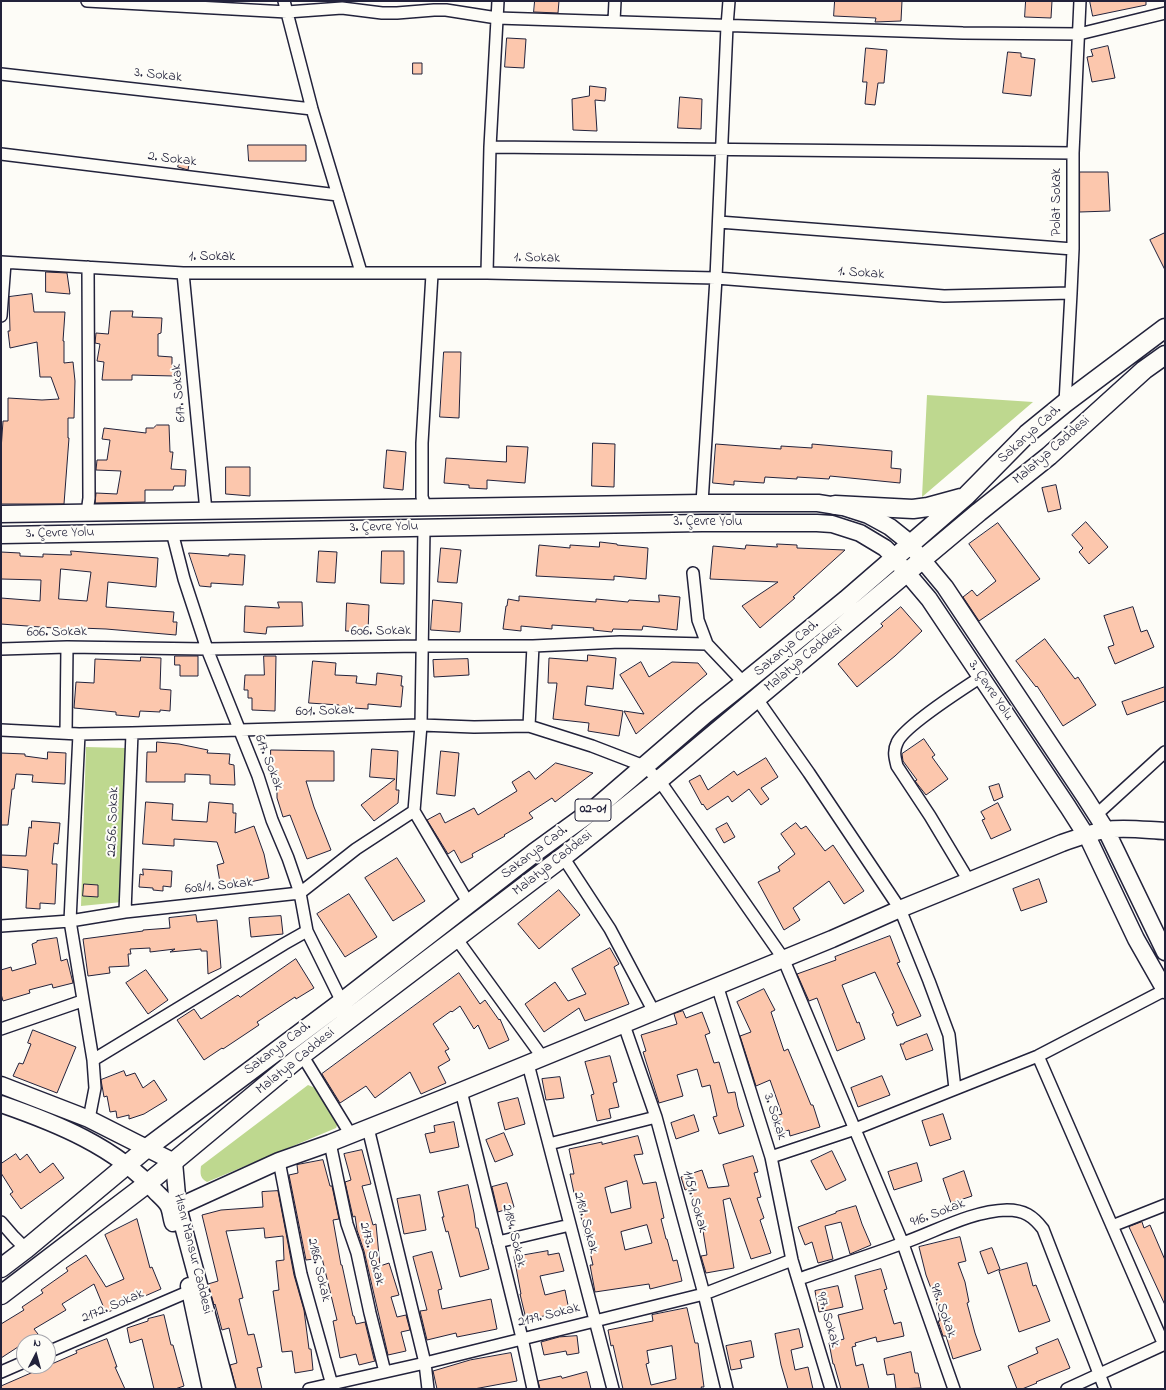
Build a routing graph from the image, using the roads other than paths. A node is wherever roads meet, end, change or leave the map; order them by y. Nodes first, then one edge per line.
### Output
1 (87, 1) edge
2 (284, 1) edge
3 (498, 1) edge
4 (615, 1) edge
5 (729, 1) edge
6 (1080, 1) edge
7 (287, 12) junction
8 (1165, 13) edge
9 (497, 18) junction
10 (614, 21) junction
11 (727, 26) junction
12 (1079, 34) junction
13 (1, 74) edge
14 (312, 108) junction
15 (490, 147) junction
16 (722, 149) junction
17 (1073, 153) junction
18 (1, 154) edge
19 (338, 196) junction
20 (719, 222) junction
21 (1073, 250) junction
22 (3, 263) edge
23 (88, 267) junction
24 (361, 272) junction
25 (183, 273) junction
26 (487, 273) junction
27 (432, 274) junction
28 (716, 278) junction
29 (1072, 293) junction
30 (1, 316) edge
31 (1159, 333) edge
32 (1165, 354) edge
33 (1065, 403) junction
34 (966, 496) junction
35 (702, 503) junction
36 (835, 505) junction
37 (426, 508) junction
38 (206, 511) junction
39 (87, 513) junction
40 (1, 514) edge
41 (424, 528) junction
42 (172, 532) junction
43 (1, 535) edge
44 (910, 545) junction
45 (895, 558) junction
46 (922, 560) junction
47 (693, 573) dead end
48 (907, 573) junction
49 (707, 644) junction
50 (422, 646) junction
51 (533, 646) junction
52 (67, 647) junction
53 (207, 648) junction
54 (1, 649) edge
55 (981, 677) junction
56 (744, 683) junction
57 (757, 699) junction
58 (421, 725) junction
59 (529, 726) junction
60 (1, 730) edge
61 (239, 730) junction
62 (66, 733) junction
63 (132, 733) junction
64 (78, 734) junction
65 (1165, 752) edge
66 (644, 766) junction
67 (659, 780) junction
68 (414, 812) junction
69 (1096, 815) junction
70 (1106, 830) junction
71 (1165, 831) edge
72 (1085, 835) junction
73 (563, 857) junction
74 (969, 881) junction
75 (300, 893) junction
76 (469, 904) junction
77 (900, 909) junction
78 (125, 912) junction
79 (70, 920) junction
80 (1, 926) edge
81 (307, 932) junction
82 (456, 938) junction
83 (1165, 952) edge
84 (784, 958) junction
85 (717, 985) junction
86 (1165, 990) edge
87 (82, 1000) junction
88 (342, 1002) junction
89 (654, 1012) junction
90 (624, 1025) junction
91 (1, 1029) edge
92 (302, 1055) junction
93 (1038, 1056) junction
94 (543, 1058) junction
95 (93, 1060) junction
96 (528, 1064) junction
97 (1, 1085) edge
98 (955, 1090) junction
99 (461, 1091) junction
100 (1, 1104) edge
101 (656, 1117) junction
102 (89, 1119) junction
103 (368, 1128) junction
104 (855, 1129) junction
105 (351, 1135) junction
106 (330, 1144) junction
107 (549, 1144) junction
108 (147, 1148) junction
109 (771, 1157) junction
110 (279, 1161) junction
111 (174, 1162) junction
112 (127, 1164) junction
113 (148, 1182) junction
114 (1165, 1205) edge
115 (178, 1207) junction
116 (1, 1222) edge
117 (570, 1225) junction
118 (1112, 1226) junction
119 (498, 1242) junction
120 (903, 1244) junction
121 (26, 1248) junction
122 (792, 1260) junction
123 (1, 1268) edge
124 (799, 1279) junction
125 (190, 1291) junction
126 (704, 1294) junction
127 (1, 1295) edge
128 (596, 1320) junction
129 (522, 1338) junction
130 (1164, 1344) edge
131 (56, 1349) edge
132 (425, 1363) junction
133 (16, 1365) edge
134 (1, 1372) edge
135 (385, 1372) junction
136 (1099, 1374) junction
137 (332, 1384) junction
138 (211, 1389) edge
139 (227, 1389) edge
140 (309, 1389) edge
141 (428, 1389) edge
142 (533, 1389) edge
143 (613, 1389) edge
144 (727, 1389) edge
145 (831, 1389) edge
146 (954, 1389) edge
147 (1067, 1389) edge
148 (1105, 1389) edge

1 - 7 street
2 - 7 street
3 - 9 street
4 - 10 street
5 - 11 street
6 - 12 street, Polat Sokak
7 - 9 street
7 - 14 street
8 - 12 street
9 - 10 street
9 - 15 street
10 - 11 street
11 - 12 street
11 - 16 street
12 - 17 street, Polat Sokak
13 - 14 street, 3. Sokak
14 - 19 street
15 - 16 street
15 - 26 street
16 - 17 street
16 - 20 street
17 - 21 street, Polat Sokak
18 - 19 street, 2. Sokak
19 - 24 street
20 - 21 street
20 - 28 street
21 - 29 street, Polat Sokak
22 - 23 street, 1. Sokak
22 - 30 street
23 - 25 street, 1. Sokak
23 - 39 street
24 - 25 street, 1. Sokak
24 - 27 street, 1. Sokak
25 - 38 street, 617. Sokak
26 - 27 street, 1. Sokak
26 - 28 street, 1. Sokak
27 - 37 street
28 - 29 street, 1. Sokak
28 - 35 street
29 - 33 street, Polat Sokak
31 - 32 main road
31 - 33 main road, Sakarya Cad. / 02-01
32 - 46 main road, Malatya Caddesi
33 - 34 main road, Sakarya Cad. / 02-01
34 - 36 main road
34 - 44 main road, Sakarya Cad. / 02-01
35 - 36 main road, 3. Çevre Yolu
35 - 37 main road, 3. Çevre Yolu
36 - 44 main road, 3. Çevre Yolu
37 - 38 main road, 3. Çevre Yolu
38 - 39 main road, 3. Çevre Yolu
39 - 40 main road, 3. Çevre Yolu
41 - 42 main road, 3. Çevre Yolu
41 - 45 main road, 3. Çevre Yolu
41 - 50 street
42 - 43 main road, 3. Çevre Yolu
42 - 53 street, 617. Sokak
44 - 45 main road, Sakarya Cad. / 02-01
44 - 46 main road, 3. Çevre Yolu
45 - 48 main road, 3. Çevre Yolu
45 - 56 main road, Sakarya Cad. / 02-01
46 - 48 main road, Malatya Caddesi
46 - 69 main road, 3. Çevre Yolu
47 - 49 street
48 - 55 main road, 3. Çevre Yolu
48 - 57 main road, Malatya Caddesi
49 - 51 street, 606. Sokak
49 - 56 street
50 - 51 street, 606. Sokak
50 - 53 street, 606. Sokak
50 - 58 street
51 - 59 street
52 - 53 street, 606. Sokak
52 - 54 street, 606. Sokak
52 - 62 street
53 - 61 street, 617. Sokak
55 - 72 main road, 3. Çevre Yolu
55 - 74 street
56 - 66 main road, Sakarya Cad. / 02-01
57 - 67 main road, Malatya Caddesi
57 - 77 street
58 - 59 street, 601. Sokak
58 - 61 street, 601. Sokak
58 - 68 street
59 - 66 street, 601. Sokak
60 - 62 street, 601. Sokak
61 - 63 street, 601. Sokak
61 - 75 street, 617. Sokak
62 - 64 street, 601. Sokak
63 - 64 street, 601. Sokak
63 - 78 street, 2256. Sokak
64 - 79 street
65 - 69 street
66 - 67 street, 916. Sokak
66 - 76 main road, Sakarya Cad. / 02-01
67 - 73 main road, Malatya Caddesi
67 - 84 street, 916. Sokak
68 - 75 street
68 - 76 street
69 - 70 main road, 3. Çevre Yolu
70 - 71 main road
70 - 72 main road
70 - 83 main road, 3. Çevre Yolu
72 - 74 main road
72 - 86 main road, 3. Çevre Yolu
73 - 82 main road, Malatya Caddesi
73 - 89 street
74 - 77 main road
75 - 78 street, 608/1. Sokak
75 - 81 street, 617. Sokak
76 - 88 main road, Sakarya Cad. / 02-01
77 - 84 main road
77 - 98 street
78 - 79 street, 608/1. Sokak
79 - 80 street, 608/1. Sokak
79 - 87 street
81 - 88 street, 617. Sokak
81 - 95 street
82 - 92 main road, Malatya Caddesi
82 - 94 street
84 - 85 main road
84 - 104 street, 916. Sokak
85 - 89 main road
85 - 109 street, 3. Sokak
86 - 93 street
87 - 91 street
87 - 95 street
88 - 108 main road, Sakarya Cad. / 02-01
89 - 90 main road
90 - 94 main road
90 - 101 street, 1151. Sokak
92 - 105 street
92 - 111 main road, Malatya Caddesi
93 - 98 street
93 - 118 street
94 - 96 main road
95 - 102 street
96 - 99 main road
96 - 107 street, 2181. Sokak
97 - 102 main road
98 - 104 street
99 - 103 main road
99 - 119 street, 2184. Sokak
100 - 112 main road
101 - 107 street
101 - 126 street, 1151. Sokak
102 - 108 main road
103 - 105 main road
103 - 132 street
104 - 109 street
104 - 120 street, 916. Sokak
105 - 106 main road
106 - 110 main road
106 - 135 street, 2173. Sokak
107 - 117 street, 2181. Sokak
108 - 111 main road
108 - 112 main road, Sakarya Cad. / 02-01
109 - 122 street, 3. Sokak
110 - 115 main road
110 - 137 street, 2186. Sokak
111 - 113 main road, Malatya Caddesi
111 - 115 main road, Hısnı Mansur Caddesi
112 - 113 main road
112 - 121 main road, Sakarya Cad. / 02-01
113 - 125 main road
113 - 127 main road, Malatya Caddesi
114 - 118 street
115 - 139 main road, Hısnı Mansur Caddesi
116 - 121 street
117 - 119 street
117 - 128 street, 2181. Sokak
118 - 130 street
119 - 129 street, 2184. Sokak
120 - 124 street
120 - 136 street, 916. Sokak
120 - 146 street, 918. Sokak
121 - 123 main road, Sakarya Cad. / 02-01
122 - 124 street, 917. Sokak
122 - 126 street, 2179. Sokak
124 - 145 street, 917. Sokak
125 - 131 street, 2172. Sokak
125 - 138 main road
126 - 128 street, 2179. Sokak
126 - 144 street, 1151. Sokak
128 - 129 street, 2179. Sokak
128 - 143 street, 2181. Sokak
129 - 132 street, 2179. Sokak
129 - 142 street, 2184. Sokak
130 - 136 street
132 - 135 street, 2179. Sokak
132 - 141 street
133 - 134 street
135 - 137 street, 2179. Sokak
136 - 147 street
136 - 148 street, 916. Sokak
137 - 140 street, 2179. Sokak

